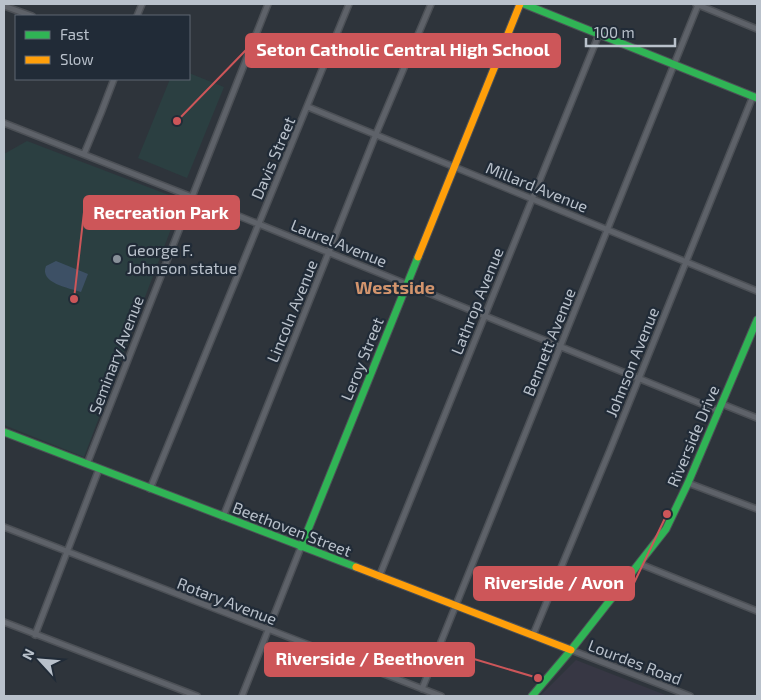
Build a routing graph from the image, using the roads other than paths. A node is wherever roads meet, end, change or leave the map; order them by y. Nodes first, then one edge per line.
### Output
1 (268, 4) edge
2 (349, 4) edge
3 (431, 4) edge
4 (522, 4) edge
5 (697, 4) edge
6 (4, 6) edge
7 (29, 15) edge
8 (757, 29) edge
9 (599, 34) junction
10 (674, 64) junction
11 (114, 80) edge
12 (755, 97) edge
13 (308, 107) junction
14 (4, 123) edge
15 (376, 134) junction
16 (84, 154) junction
17 (454, 167) junction
18 (192, 197) junction
19 (532, 198) junction
20 (259, 223) junction
21 (608, 229) junction
22 (330, 252) junction
23 (686, 262) junction
24 (407, 284) junction
25 (757, 291) edge
26 (485, 316) junction
27 (757, 320) edge
28 (756, 329) edge
29 (561, 347) junction
30 (638, 378) junction
31 (720, 408) junction
32 (757, 418) edge
33 (4, 432) edge
34 (87, 464) junction
35 (99, 469) junction
36 (688, 483) junction
37 (150, 489) junction
38 (757, 509) edge
39 (223, 517) junction
40 (4, 527) edge
41 (302, 547) junction
42 (67, 552) junction
43 (640, 564) junction
44 (379, 577) junction
45 (455, 606) junction
46 (757, 611) edge
47 (4, 622) edge
48 (268, 630) junction
49 (35, 635) junction
50 (532, 635) junction
51 (571, 650) junction
52 (422, 689) junction
53 (196, 696) edge
54 (242, 696) edge
55 (441, 696) edge
56 (532, 696) edge
57 (690, 696) edge

1 - 18 street, Seminary Avenue
2 - 13 street, Davis Street
3 - 15 street, Lincoln Avenue
4 - 9 street
4 - 17 street, Leroy Street
5 - 8 street
5 - 10 street, Bennett Avenue
6 - 7 street
9 - 10 street
9 - 19 street, Lathrop Avenue
10 - 12 street
10 - 21 street, Bennett Avenue
11 - 16 street
12 - 23 street, Johnson Avenue
13 - 15 street, Millard Avenue
13 - 20 street, Davis Street
14 - 16 street, Laurel Avenue
15 - 17 street, Millard Avenue
15 - 22 street, Lincoln Avenue
16 - 18 street, Laurel Avenue
17 - 19 street, Millard Avenue
17 - 24 street, Leroy Street
18 - 20 street, Laurel Avenue
18 - 34 street, Seminary Avenue
19 - 21 street, Millard Avenue
19 - 26 street, Lathrop Avenue
20 - 22 street, Laurel Avenue
20 - 37 street, Davis Street
21 - 23 street, Millard Avenue
21 - 29 street, Bennett Avenue
22 - 24 street, Laurel Avenue
22 - 39 street, Lincoln Avenue
23 - 25 street, Millard Avenue
23 - 30 street, Johnson Avenue
24 - 26 street, Laurel Avenue
24 - 41 street, Leroy Street
26 - 29 street, Laurel Avenue
26 - 44 street, Lathrop Avenue
27 - 28 street, Riverside Drive
28 - 31 street, Riverside Drive
29 - 30 street, Laurel Avenue
29 - 45 street, Bennett Avenue
30 - 31 street, Laurel Avenue
30 - 50 street, Johnson Avenue
31 - 32 street, Laurel Avenue
31 - 36 street, Riverside Drive
33 - 34 street, Beethoven Street
34 - 35 street, Beethoven Street
35 - 37 street, Beethoven Street
35 - 42 street
36 - 38 street
36 - 43 street, Riverside Drive
37 - 39 street, Beethoven Street
39 - 41 street, Beethoven Street
40 - 42 street, Rotary Avenue
41 - 44 street, Beethoven Street
41 - 48 street, Leroy Street
42 - 48 street, Rotary Avenue
42 - 49 street
43 - 46 street
43 - 51 street, Riverside Drive
44 - 45 street, Beethoven Street
45 - 50 street, Beethoven Street
45 - 52 street, Bennett Avenue
47 - 49 street
48 - 52 street, Rotary Avenue
48 - 54 street, Leroy Street
49 - 53 street
50 - 51 street, Beethoven Street
51 - 56 street, Riverside Drive
51 - 57 street, Lourdes Road
52 - 55 street, Rotary Avenue

